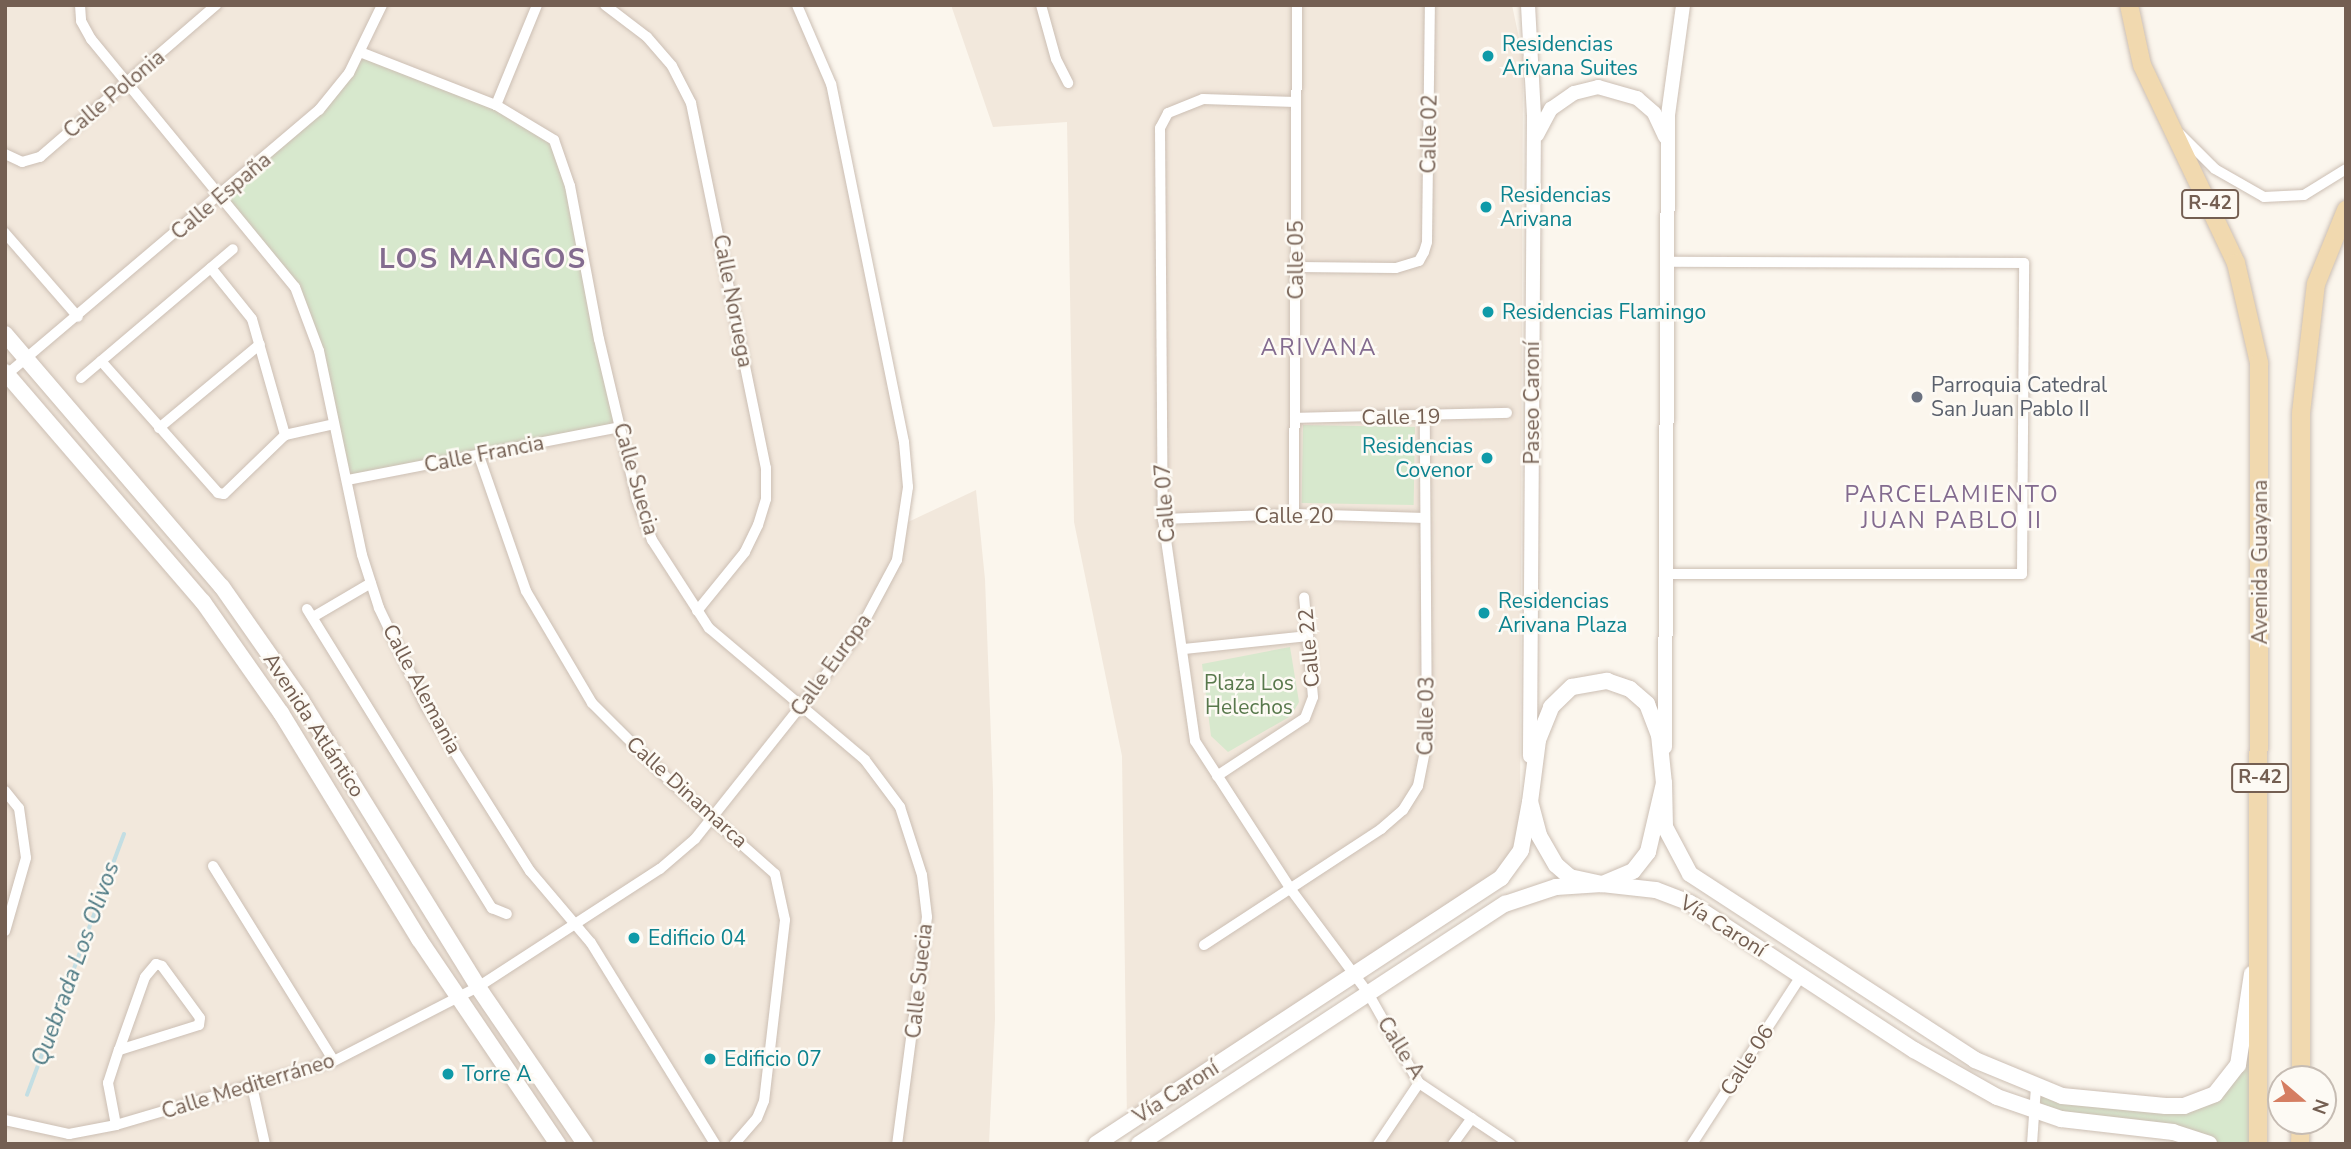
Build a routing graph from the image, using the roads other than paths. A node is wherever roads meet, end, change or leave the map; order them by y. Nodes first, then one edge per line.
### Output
1 (80, 5) edge
2 (216, 5) edge
3 (382, 5) edge
4 (537, 5) edge
5 (605, 5) edge
6 (797, 5) edge
7 (1041, 5) edge
8 (1297, 5) edge
9 (1430, 5) edge
10 (1528, 5) edge
11 (1683, 5) edge
12 (2129, 5) edge
13 (360, 52) junction
14 (126, 83) junction
15 (1068, 83) dead end
16 (1295, 102) junction
17 (496, 105) junction
18 (2167, 118) junction
19 (1534, 146) junction
20 (1668, 152) junction
21 (5, 154) edge
22 (2346, 169) edge
23 (219, 198) junction
24 (2346, 210) edge
25 (5, 233) edge
26 (233, 249) dead end
27 (1667, 262) junction
28 (1296, 267) junction
29 (211, 268) junction
30 (78, 317) junction
31 (5, 334) edge
32 (260, 344) junction
33 (27, 360) junction
34 (101, 361) junction
35 (6, 374) edge
36 (81, 378) dead end
37 (1507, 413) dead end
38 (1295, 418) junction
39 (1425, 418) junction
40 (334, 424) junction
41 (620, 427) junction
42 (159, 428) junction
43 (285, 435) junction
44 (479, 456) junction
45 (348, 480) junction
46 (1294, 514) junction
47 (1424, 518) junction
48 (1163, 519) junction
49 (1666, 574) junction
50 (371, 583) junction
51 (1304, 597) dead end
52 (697, 611) junction
53 (1308, 636) junction
54 (1184, 649) junction
55 (802, 705) junction
56 (1217, 776) junction
57 (1664, 783) junction
58 (5, 791) edge
59 (1530, 802) junction
60 (713, 817) junction
61 (213, 866) dead end
62 (1602, 884) junction
63 (1292, 891) junction
64 (2259, 909) junction
65 (507, 914) dead end
66 (573, 923) junction
67 (5, 931) edge
68 (1204, 945) dead end
69 (1354, 975) junction
70 (1801, 976) junction
71 (478, 987) junction
72 (1368, 993) junction
73 (461, 995) junction
74 (119, 1050) junction
75 (334, 1061) junction
76 (2301, 1065) edge
77 (1419, 1083) junction
78 (252, 1086) junction
79 (2036, 1087) junction
80 (2034, 1111) junction
81 (1472, 1118) junction
82 (5, 1120) edge
83 (116, 1125) junction
84 (68, 1139) edge
85 (265, 1144) edge
86 (558, 1144) edge
87 (585, 1144) edge
88 (715, 1144) edge
89 (734, 1144) edge
90 (897, 1144) edge
91 (1096, 1144) edge
92 (1139, 1144) edge
93 (1378, 1144) edge
94 (1453, 1144) edge
95 (1510, 1144) edge
96 (1692, 1144) edge
97 (2032, 1144) edge
98 (2209, 1144) edge
99 (2258, 1144) edge

1 - 14 street, Calle Alemania
2 - 14 street, Calle Polonia
3 - 13 street, Calle España
4 - 17 street
5 - 52 street, Calle Noruega
6 - 55 street, Calle Europa
7 - 15 street
8 - 16 street, Calle 05
9 - 28 street, Calle 02
10 - 19 street, Paseo Caroní
11 - 20 street, Paseo Caroní
12 - 18 main road, Avenida Guayana / R-42
13 - 17 street, Calle Suecia
13 - 23 street, Calle España
14 - 21 street, Calle Polonia
14 - 23 street, Calle Alemania
16 - 28 street, Calle 05
16 - 48 street, Calle 07
17 - 41 street, Calle Suecia
18 - 22 street
18 - 64 main road, Avenida Guayana / R-42
19 - 20 street
19 - 59 street, Paseo Caroní
20 - 27 street, Paseo Caroní
23 - 30 street, Calle España
23 - 40 street, Calle Alemania
24 - 76 main road, Avenida Guayana / R-42
25 - 30 street
26 - 29 street
27 - 49 street, Paseo Caroní
27 - 49 street
28 - 38 street, Calle 05
29 - 32 street
29 - 34 street
30 - 33 street, Calle España
31 - 33 main road, Avenida Atlántico
32 - 42 street
32 - 43 street
33 - 35 street, Calle España
33 - 71 main road, Avenida Atlántico
34 - 36 street
34 - 42 street
35 - 73 main road, Avenida Atlántico
37 - 39 street, Calle 19
38 - 39 street, Calle 19
38 - 46 street, Calle 05
39 - 47 street, Calle 03
40 - 43 street
40 - 45 street, Calle Alemania
41 - 44 street, Calle Francia
41 - 52 street, Calle Suecia
42 - 43 street
44 - 45 street, Calle Francia
44 - 60 street, Calle Dinamarca
45 - 50 street, Calle Alemania
46 - 47 street, Calle 20
46 - 48 street, Calle 20
47 - 63 street, Calle 03
48 - 54 street, Calle 07
49 - 57 street, Paseo Caroní
50 - 65 street
50 - 66 street, Calle Alemania
51 - 53 street, Calle 22
52 - 55 street, Calle Suecia
53 - 54 street
53 - 56 street, Calle 22
54 - 56 street, Calle 07
55 - 60 street, Calle Europa
55 - 90 street, Calle Suecia
56 - 63 street, Calle 07
57 - 59 main road, Paseo Caroní
57 - 62 main road, Paseo Caroní
57 - 79 main road, Vía Caroní
58 - 67 street
59 - 62 main road, Paseo Caroní
59 - 69 main road, Vía Caroní
60 - 66 street, Calle Europa
60 - 89 street, Calle Dinamarca
61 - 75 street
62 - 70 main road, Vía Caroní
62 - 72 main road, Vía Caroní
63 - 68 street, Calle 03
63 - 69 street, Calle 07
64 - 79 main road, Vía Caroní
64 - 99 main road, Avenida Guayana / R-42
66 - 71 street, Calle Europa
66 - 88 street, Calle Alemania
69 - 72 street, Calle A
69 - 91 main road, Vía Caroní
70 - 80 main road, Vía Caroní
70 - 96 street, Calle 06
71 - 73 street, Calle Mediterráneo
71 - 87 main road, Avenida Atlántico
72 - 77 street, Calle A
72 - 92 main road, Vía Caroní
73 - 75 street, Calle Mediterráneo
73 - 86 main road, Avenida Atlántico
74 - 74 street
74 - 83 street
75 - 78 street, Calle Mediterráneo
77 - 81 street, Calle A
77 - 93 street
78 - 83 street, Calle Mediterráneo
78 - 85 street
79 - 80 street
80 - 97 street
80 - 98 main road, Vía Caroní
81 - 94 street
81 - 95 street, Calle A
82 - 84 street, Calle Mediterráneo
83 - 84 street, Calle Mediterráneo

